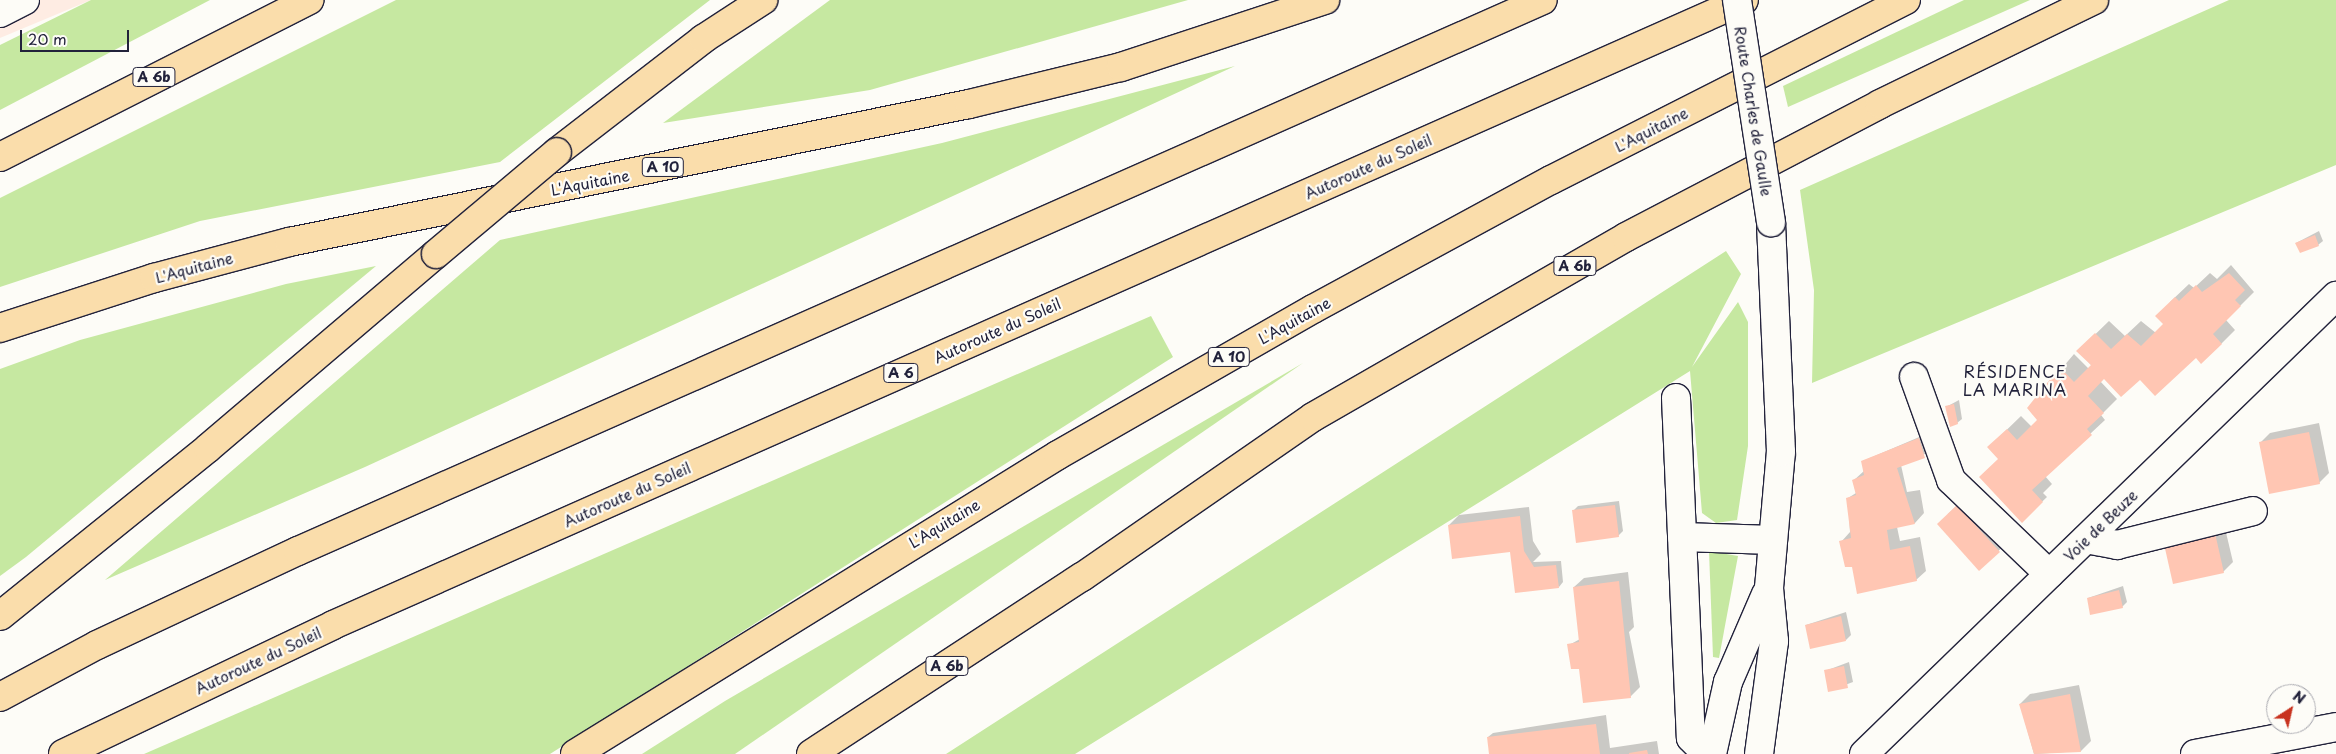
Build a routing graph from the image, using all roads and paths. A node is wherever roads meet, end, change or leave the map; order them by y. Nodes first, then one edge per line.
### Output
1 (26, 0) edge
2 (310, 0) edge
3 (763, 0) edge
4 (1325, 0) edge
5 (1543, 0) edge
6 (1737, 0) edge
7 (1744, 0) edge
8 (1906, 0) edge
9 (2094, 0) edge
10 (0, 13) edge
11 (0, 157) edge
12 (2336, 296) edge
13 (0, 328) edge
14 (1914, 377) dead end
15 (1676, 398) dead end
16 (2252, 511) dead end
17 (1682, 536) junction
18 (2086, 539) junction
19 (1773, 540) junction
20 (2049, 574) junction
21 (1769, 588) junction
22 (0, 616) edge
23 (0, 697) edge
24 (2336, 727) edge
25 (63, 754) edge
26 (575, 754) edge
27 (811, 754) edge
28 (1707, 754) edge
29 (1712, 754) edge
30 (1754, 754) edge
31 (1760, 754) edge
32 (1864, 754) edge
33 (2195, 754) edge

1 - 10 street
2 - 11 highway, A 6b
3 - 22 highway, bridge
4 - 13 highway, L'Aquitaine / A 10
5 - 23 highway
6 - 19 street, Route Charles de Gaulle, bridge
7 - 25 highway, Autoroute du Soleil / A 6
8 - 26 highway, L'Aquitaine / A 10
9 - 27 highway, A 6b
12 - 18 street, Voie de Beuze
14 - 20 street
15 - 17 street
16 - 18 street
17 - 19 street
17 - 28 street
18 - 20 street, Voie de Beuze
19 - 21 street, Route Charles de Gaulle
20 - 32 street, Voie de Beuze
21 - 29 street
21 - 31 street
24 - 33 street
30 - 31 street

